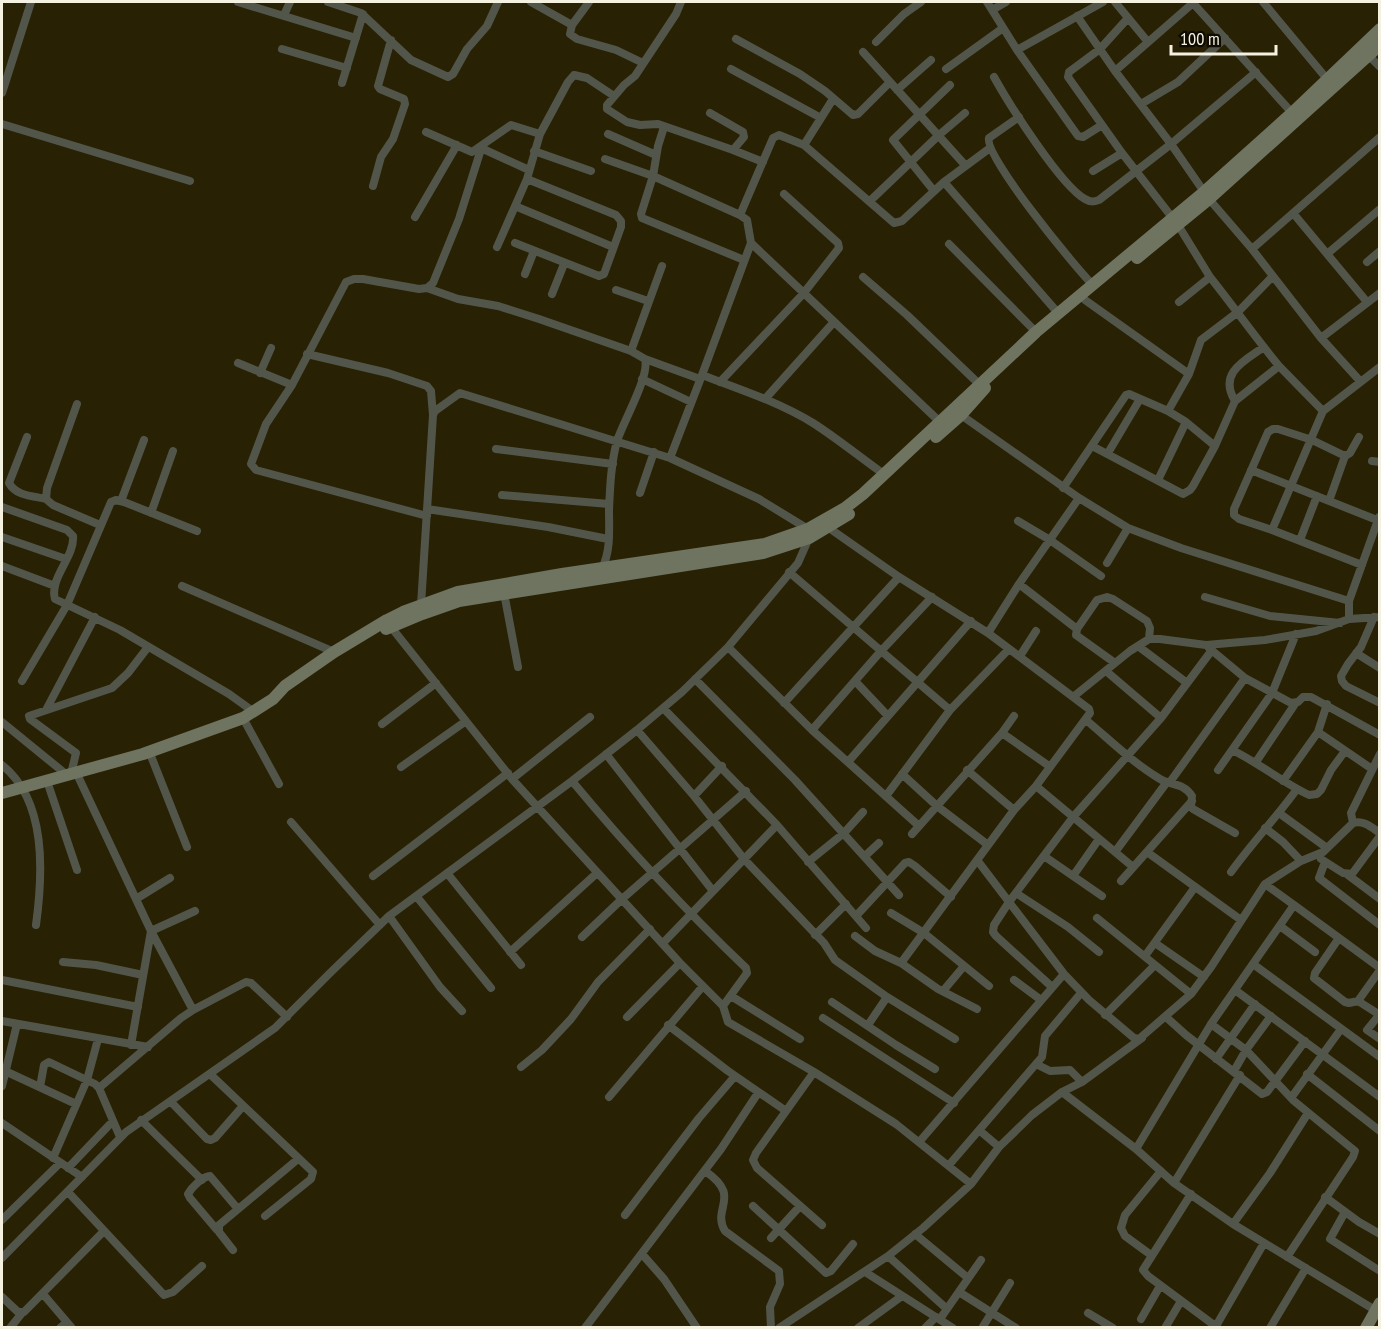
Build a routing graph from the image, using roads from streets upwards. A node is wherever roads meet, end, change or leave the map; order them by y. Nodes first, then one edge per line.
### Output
1 (31, 2) edge
2 (238, 2) edge
3 (290, 2) edge
4 (328, 2) edge
5 (498, 2) edge
6 (531, 2) edge
7 (589, 2) edge
8 (681, 2) edge
9 (921, 2) edge
10 (987, 2) edge
11 (1006, 2) edge
12 (1103, 2) edge
13 (1115, 2) edge
14 (1193, 2) edge
15 (1263, 2) edge
16 (992, 10) junction
17 (363, 14) junction
18 (284, 15) junction
19 (1077, 16) junction
20 (1128, 18) junction
21 (573, 25) junction
22 (1003, 28) junction
23 (1380, 29) edge
24 (356, 38) junction
25 (1225, 38) junction
26 (736, 39) dead end
27 (391, 40) junction
28 (876, 42) dead end
29 (1148, 42) junction
30 (1380, 45) edge
31 (282, 49) dead end
32 (1100, 49) junction
33 (1017, 50) junction
34 (863, 52) dead end
35 (1368, 56) junction
36 (931, 60) dead end
37 (643, 63) junction
38 (1380, 67) edge
39 (347, 68) junction
40 (730, 69) dead end
41 (946, 69) dead end
42 (1115, 70) junction
43 (1256, 72) junction
44 (994, 77) dead end
45 (1327, 79) junction
46 (890, 82) junction
47 (342, 83) dead end
48 (950, 85) dead end
49 (897, 90) junction
50 (2, 93) edge
51 (614, 96) junction
52 (833, 99) junction
53 (1141, 104) junction
54 (710, 113) dead end
55 (965, 113) dead end
56 (919, 114) junction
57 (1019, 117) junction
58 (1295, 117) junction
59 (821, 118) junction
60 (2, 124) edge
61 (1102, 125) junction
62 (664, 126) junction
63 (426, 132) dead end
64 (540, 134) junction
65 (608, 134) dead end
66 (939, 135) junction
67 (1380, 137) edge
68 (1171, 144) junction
69 (456, 145) junction
70 (804, 145) junction
71 (482, 147) junction
72 (990, 148) junction
73 (733, 150) junction
74 (534, 151) junction
75 (1122, 153) junction
76 (656, 155) junction
77 (605, 159) dead end
78 (763, 162) junction
79 (910, 163) junction
80 (965, 165) junction
81 (591, 171) dead end
82 (1093, 171) dead end
83 (1136, 172) junction
84 (528, 175) junction
85 (653, 176) junction
86 (190, 181) dead end
87 (944, 182) junction
88 (373, 186) dead end
89 (934, 191) junction
90 (784, 194) dead end
91 (1207, 196) junction
92 (870, 200) junction
93 (515, 206) junction
94 (1379, 210) edge
95 (1293, 213) junction
96 (740, 215) junction
97 (415, 218) dead end
98 (1175, 222) junction
99 (514, 243) dead end
100 (751, 243) junction
101 (949, 244) dead end
102 (613, 247) junction
103 (497, 248) dead end
104 (1252, 249) junction
105 (534, 251) junction
106 (1380, 252) edge
107 (1327, 254) junction
108 (744, 260) junction
109 (1367, 262) dead end
110 (564, 264) junction
111 (662, 266) dead end
112 (525, 274) dead end
113 (1273, 276) junction
114 (863, 277) dead end
115 (1210, 277) junction
116 (1092, 285) junction
117 (427, 288) junction
118 (616, 290) dead end
119 (1380, 293) edge
120 (552, 294) dead end
121 (803, 294) junction
122 (1085, 300) junction
123 (648, 301) junction
124 (1179, 302) dead end
125 (1367, 302) junction
126 (1238, 312) junction
127 (1058, 313) junction
128 (833, 323) junction
129 (1036, 332) junction
130 (1321, 338) junction
131 (1264, 347) junction
132 (271, 348) dead end
133 (631, 351) junction
134 (307, 354) junction
135 (645, 359) junction
136 (238, 363) dead end
137 (1279, 366) junction
138 (1380, 367) edge
139 (260, 373) junction
140 (1189, 374) junction
141 (701, 377) junction
142 (642, 380) junction
143 (1360, 381) junction
144 (720, 382) junction
145 (979, 384) junction
146 (292, 385) junction
147 (765, 399) junction
148 (1140, 399) junction
149 (1235, 401) junction
150 (691, 402) junction
151 (77, 404) dead end
152 (1168, 411) junction
153 (1323, 411) junction
154 (961, 415) junction
155 (433, 416) junction
156 (940, 422) junction
157 (1186, 422) junction
158 (27, 437) dead end
159 (1359, 437) dead end
160 (144, 440) dead end
161 (1312, 440) junction
162 (617, 441) junction
163 (1092, 446) junction
164 (1215, 446) junction
165 (496, 449) dead end
166 (173, 451) dead end
167 (654, 453) junction
168 (1108, 453) junction
169 (1345, 456) junction
170 (670, 458) junction
171 (613, 464) junction
172 (1251, 470) junction
173 (885, 475) junction
174 (1158, 480) junction
175 (1063, 488) junction
176 (1291, 488) junction
177 (640, 493) dead end
178 (502, 495) dead end
179 (1317, 496) junction
180 (1079, 498) junction
181 (46, 499) junction
182 (121, 501) junction
183 (1329, 501) junction
184 (609, 504) junction
185 (2, 507) edge
186 (847, 511) junction
187 (151, 513) junction
188 (427, 513) junction
189 (1378, 518) edge
190 (1018, 521) dead end
191 (100, 525) junction
192 (829, 528) junction
193 (1128, 528) junction
194 (1272, 530) junction
195 (197, 531) dead end
196 (808, 534) junction
197 (2, 537) edge
198 (608, 539) junction
199 (1050, 540) junction
200 (1300, 540) junction
201 (66, 559) junction
202 (1107, 562) dead end
203 (2, 566) edge
204 (1362, 566) junction
205 (602, 568) junction
206 (789, 572) junction
207 (1101, 576) dead end
208 (899, 577) junction
209 (1019, 584) junction
210 (56, 586) junction
211 (182, 586) dead end
212 (504, 593) junction
213 (932, 597) junction
214 (1205, 597) dead end
215 (1349, 601) junction
216 (67, 604) junction
217 (421, 605) junction
218 (95, 617) junction
219 (1377, 617) edge
220 (971, 621) junction
221 (1345, 621) junction
222 (391, 627) junction
223 (852, 627) junction
224 (1077, 628) junction
225 (1036, 631) dead end
226 (988, 633) junction
227 (1296, 634) junction
228 (1149, 639) junction
229 (1138, 645) junction
230 (148, 647) junction
231 (728, 647) junction
232 (1209, 647) junction
233 (1009, 650) junction
234 (881, 651) junction
235 (334, 652) junction
236 (1356, 653) junction
237 (1020, 656) junction
238 (1115, 663) junction
239 (518, 667) dead end
240 (1380, 668) edge
241 (1106, 671) junction
242 (1245, 678) junction
243 (695, 679) junction
244 (22, 681) dead end
245 (855, 681) junction
246 (918, 682) junction
247 (436, 683) junction
248 (1187, 683) junction
249 (1272, 693) junction
250 (1073, 697) junction
251 (273, 699) junction
252 (784, 703) junction
253 (1380, 703) edge
254 (1295, 704) junction
255 (1327, 704) junction
256 (663, 708) junction
257 (46, 710) junction
258 (950, 711) junction
259 (249, 715) junction
260 (888, 716) junction
261 (1014, 716) dead end
262 (590, 717) dead end
263 (1161, 718) junction
264 (1086, 720) junction
265 (466, 721) junction
266 (2, 722) edge
267 (382, 724) dead end
268 (637, 730) junction
269 (812, 730) junction
270 (1318, 732) junction
271 (1002, 733) junction
272 (1380, 735) edge
273 (1232, 750) junction
274 (149, 751) junction
275 (1345, 751) junction
276 (606, 754) junction
277 (1380, 754) edge
278 (1129, 756) junction
279 (848, 762) junction
280 (1256, 762) junction
281 (2, 765) edge
282 (722, 766) junction
283 (1049, 766) junction
284 (401, 767) dead end
285 (1372, 769) junction
286 (967, 770) junction
287 (1218, 770) dead end
288 (71, 774) junction
289 (902, 774) junction
290 (510, 776) junction
291 (47, 781) junction
292 (572, 781) junction
293 (1283, 781) junction
294 (1168, 782) junction
295 (279, 784) dead end
296 (1036, 786) junction
297 (21, 788) junction
298 (1297, 789) junction
299 (746, 791) junction
300 (2, 793) edge
301 (694, 796) junction
302 (886, 796) junction
303 (1192, 801) junction
304 (536, 806) junction
305 (936, 806) junction
306 (1014, 810) junction
307 (863, 812) dead end
308 (1279, 813) junction
309 (1074, 816) junction
310 (713, 820) junction
311 (291, 822) dead end
312 (1353, 823) junction
313 (777, 825) junction
314 (919, 826) junction
315 (1265, 828) junction
316 (844, 833) junction
317 (1235, 833) dead end
318 (912, 834) dead end
319 (1380, 835) edge
320 (1099, 839) junction
321 (879, 843) dead end
322 (988, 845) junction
323 (187, 847) dead end
324 (680, 848) junction
325 (1327, 849) junction
326 (1115, 852) junction
327 (1146, 852) junction
328 (865, 856) junction
329 (1044, 856) junction
330 (1316, 856) junction
331 (744, 859) junction
332 (977, 860) junction
333 (1301, 861) junction
334 (808, 862) junction
335 (1325, 862) junction
336 (1133, 867) junction
337 (77, 870) dead end
338 (1231, 872) dead end
339 (447, 873) junction
340 (597, 873) junction
341 (651, 873) junction
342 (1348, 875) junction
343 (373, 876) dead end
344 (1073, 876) junction
345 (170, 878) dead end
346 (1121, 881) dead end
347 (888, 884) junction
348 (1265, 884) junction
349 (1195, 887) junction
350 (713, 891) junction
351 (1016, 893) junction
352 (899, 894) dead end
353 (1102, 896) dead end
354 (417, 897) junction
355 (951, 897) junction
356 (136, 899) junction
357 (622, 899) junction
358 (1380, 899) edge
359 (1009, 902) junction
360 (846, 903) junction
361 (1294, 906) junction
362 (195, 911) dead end
363 (891, 913) dead end
364 (691, 914) junction
365 (389, 916) junction
366 (856, 916) junction
367 (1097, 918) dead end
368 (1241, 920) junction
369 (36, 925) dead end
370 (380, 925) junction
371 (1380, 925) edge
372 (1280, 926) junction
373 (866, 928) dead end
374 (650, 929) junction
375 (151, 931) junction
376 (924, 933) junction
377 (815, 935) junction
378 (855, 936) dead end
379 (582, 937) dead end
380 (1339, 938) junction
381 (1155, 942) junction
382 (663, 943) junction
383 (510, 952) junction
384 (1099, 952) dead end
385 (1315, 952) dead end
386 (1145, 956) junction
387 (63, 962) dead end
388 (680, 963) junction
389 (901, 963) junction
390 (1155, 964) junction
391 (1253, 964) junction
392 (521, 965) dead end
393 (964, 966) junction
394 (1380, 969) edge
395 (1064, 974) junction
396 (143, 975) junction
397 (1204, 977) junction
398 (2, 980) edge
399 (1014, 980) dead end
400 (703, 986) junction
401 (989, 986) dead end
402 (1052, 987) junction
403 (491, 988) dead end
404 (1235, 990) junction
405 (943, 991) junction
406 (1081, 993) junction
407 (1191, 994) junction
408 (731, 996) junction
409 (887, 997) junction
410 (1041, 1000) junction
411 (1358, 1001) junction
412 (832, 1002) dead end
413 (1255, 1004) junction
414 (723, 1006) junction
415 (138, 1007) junction
416 (977, 1009) dead end
417 (193, 1010) junction
418 (462, 1011) dead end
419 (1379, 1014) edge
420 (1105, 1015) junction
421 (1271, 1016) junction
422 (287, 1017) junction
423 (627, 1017) dead end
424 (1166, 1017) junction
425 (823, 1018) dead end
426 (2, 1021) edge
427 (17, 1024) junction
428 (1211, 1024) junction
429 (668, 1025) junction
430 (868, 1025) junction
431 (1341, 1029) junction
432 (1142, 1038) junction
433 (98, 1039) junction
434 (800, 1039) dead end
435 (955, 1039) dead end
436 (1231, 1039) junction
437 (1380, 1039) edge
438 (1305, 1041) junction
439 (1198, 1044) junction
440 (131, 1045) junction
441 (148, 1047) junction
442 (1246, 1050) junction
443 (1322, 1054) junction
444 (1380, 1057) edge
445 (1216, 1059) junction
446 (1036, 1064) junction
447 (521, 1067) dead end
448 (935, 1069) dead end
449 (5, 1071) junction
450 (814, 1072) junction
451 (1237, 1073) junction
452 (1306, 1074) junction
453 (211, 1075) junction
454 (735, 1076) junction
455 (87, 1080) junction
456 (2, 1082) edge
457 (1275, 1082) junction
458 (1082, 1083) junction
459 (40, 1087) junction
460 (99, 1088) junction
461 (1062, 1092) junction
462 (758, 1093) junction
463 (609, 1097) dead end
464 (1380, 1097) edge
465 (1291, 1098) junction
466 (171, 1101) junction
467 (954, 1103) junction
468 (76, 1104) junction
469 (243, 1106) junction
470 (786, 1112) junction
471 (1308, 1113) junction
472 (141, 1120) junction
473 (113, 1121) junction
474 (2, 1123) edge
475 (979, 1130) junction
476 (1380, 1131) edge
477 (120, 1137) junction
478 (920, 1141) junction
479 (999, 1147) junction
480 (1136, 1149) junction
481 (298, 1159) junction
482 (56, 1160) junction
483 (949, 1165) junction
484 (68, 1168) junction
485 (705, 1171) junction
486 (1161, 1171) junction
487 (82, 1177) junction
488 (202, 1180) junction
489 (1174, 1183) junction
490 (971, 1184) junction
491 (68, 1192) junction
492 (1191, 1194) junction
493 (1325, 1197) junction
494 (753, 1206) dead end
495 (800, 1206) junction
496 (238, 1209) junction
497 (1345, 1212) junction
498 (625, 1215) dead end
499 (265, 1216) dead end
500 (2, 1220) edge
501 (1233, 1224) junction
502 (822, 1225) dead end
503 (779, 1228) junction
504 (217, 1230) junction
505 (104, 1231) junction
506 (915, 1234) junction
507 (1380, 1234) edge
508 (771, 1238) dead end
509 (1264, 1243) junction
510 (854, 1244) dead end
511 (233, 1250) dead end
512 (642, 1254) junction
513 (1151, 1255) junction
514 (888, 1256) junction
515 (2, 1257) edge
516 (1287, 1257) junction
517 (981, 1260) dead end
518 (202, 1266) dead end
519 (1306, 1268) junction
520 (1380, 1270) edge
521 (865, 1272) junction
522 (968, 1278) junction
523 (1010, 1283) dead end
524 (1160, 1286) junction
525 (959, 1292) junction
526 (43, 1294) junction
527 (902, 1296) junction
528 (2, 1297) edge
529 (1181, 1301) junction
530 (1377, 1306) edge
531 (947, 1309) junction
532 (992, 1312) junction
533 (22, 1313) junction
534 (1088, 1313) dead end
535 (938, 1318) junction
536 (1141, 1319) dead end
537 (66, 1326) edge
538 (1217, 1327) edge
539 (10, 1328) edge
540 (585, 1328) edge
541 (697, 1328) edge
542 (771, 1328) edge
543 (778, 1328) edge
544 (858, 1328) edge
545 (925, 1328) edge
546 (953, 1328) edge
547 (982, 1328) edge
548 (1016, 1328) edge
549 (1113, 1328) edge
550 (1165, 1328) edge
551 (1270, 1328) edge
552 (1366, 1328) edge

1 - 50 street
2 - 18 street
3 - 18 street
4 - 17 street
5 - 27 street
6 - 21 street
7 - 21 street
8 - 37 street
9 - 28 street
10 - 16 street
11 - 16 street
12 - 19 street
13 - 20 street
14 - 25 street
14 - 29 street
15 - 45 street
16 - 22 street
17 - 24 street
17 - 27 street
18 - 24 street
19 - 32 street
19 - 33 street
20 - 29 street
20 - 32 street
21 - 37 street
22 - 33 street
22 - 41 street
23 - 45 street
24 - 39 street
25 - 43 street
25 - 53 street
26 - 52 street
27 - 88 street
29 - 42 street
30 - 35 street
31 - 39 street
32 - 42 street
32 - 61 street
33 - 61 street
34 - 46 street
35 - 38 street
35 - 58 street
36 - 49 street
37 - 51 street
39 - 47 street
40 - 59 street
42 - 53 street
43 - 58 street
43 - 68 street
44 - 57 street
45 - 58 street
46 - 49 street
46 - 52 street
48 - 56 street
49 - 56 street
51 - 62 street
51 - 64 street
52 - 59 street
53 - 68 street
54 - 73 street
55 - 66 street
56 - 66 street
56 - 79 street
57 - 72 street
57 - 83 street
58 - 91 street
59 - 70 street
60 - 86 street
61 - 75 street
62 - 73 street
62 - 76 street
63 - 69 street
64 - 71 street
64 - 74 street
65 - 76 street
66 - 79 street
66 - 80 street
67 - 95 street
68 - 83 street
68 - 91 street
69 - 71 street
69 - 97 street
70 - 78 street
70 - 92 street
71 - 84 street
71 - 117 street
72 - 80 street
72 - 116 street
73 - 78 street
74 - 81 street
74 - 84 street
75 - 82 street
75 - 83 street
76 - 85 street
77 - 85 street
78 - 96 street
79 - 89 street
79 - 92 street
80 - 87 street
83 - 98 street
84 - 93 street
84 - 102 street
85 - 96 street
85 - 108 street
87 - 89 street
87 - 127 street
89 - 92 street
90 - 121 street
91 - 98 street
91 - 104 street
93 - 102 street
93 - 103 street
94 - 107 street
95 - 104 street
95 - 107 street
96 - 100 street
98 - 115 street
98 - 116 street
98 - 122 street
99 - 105 street
100 - 108 street
100 - 121 street
101 - 129 street
102 - 110 street
104 - 113 street
105 - 110 street
105 - 112 street
106 - 109 street
107 - 125 street
108 - 141 street
110 - 120 street
111 - 123 street
113 - 126 street
113 - 130 street
114 - 145 street
115 - 124 street
115 - 126 street
116 - 127 street
117 - 133 street
117 - 134 street
118 - 123 street
119 - 125 street
121 - 128 street
121 - 144 street
122 - 140 street
122 - 154 street
123 - 133 street
125 - 130 street
126 - 131 street
126 - 140 street
127 - 129 street
128 - 147 street
128 - 156 street
129 - 145 street
130 - 143 street
131 - 137 street
131 - 149 street
132 - 139 street
133 - 135 street
134 - 146 street
134 - 155 street
135 - 141 street
135 - 142 street
136 - 139 street
137 - 149 street
137 - 153 street
138 - 143 street
139 - 146 street
140 - 152 street
141 - 144 street
141 - 150 street
142 - 150 street
142 - 162 street
143 - 153 street
144 - 147 street
145 - 156 street
146 - 188 street
147 - 173 street
148 - 152 street
148 - 163 street
148 - 168 street
149 - 164 street
150 - 170 street
151 - 181 street
152 - 157 street
153 - 161 street
154 - 175 street
154 - 186 street
155 - 162 street
155 - 188 street
156 - 173 street
157 - 164 street
157 - 174 street
158 - 181 street
159 - 169 street
160 - 182 street
161 - 169 street
161 - 172 street
161 - 176 street
162 - 167 street
162 - 171 street
163 - 168 street
163 - 175 street
164 - 174 street
165 - 171 street
166 - 187 street
167 - 170 street
167 - 177 street
168 - 174 street
169 - 183 street
170 - 196 street
171 - 184 street
172 - 176 street
172 - 194 street
173 - 186 street
175 - 180 street
176 - 179 street
176 - 194 street
178 - 184 street
179 - 183 street
179 - 200 street
180 - 193 street
180 - 199 street
181 - 191 street
182 - 187 street
182 - 191 street
183 - 189 street
184 - 198 street
185 - 201 street
186 - 192 street
186 - 196 street
187 - 195 street
188 - 198 street
188 - 217 street
189 - 204 street
190 - 199 street
191 - 216 street
192 - 196 street
192 - 208 street
193 - 202 street
193 - 215 street
194 - 200 street
196 - 205 street
196 - 206 street
196 - 212 street
197 - 201 street
198 - 205 street
199 - 207 street
199 - 209 street
200 - 204 street
201 - 210 street
203 - 210 street
204 - 215 street
205 - 217 street
206 - 223 street
206 - 231 street
208 - 213 street
208 - 223 street
209 - 224 street
209 - 226 street
210 - 216 street
211 - 235 street
212 - 222 street
212 - 239 street
213 - 220 street
213 - 234 street
214 - 221 street
215 - 221 street
216 - 218 street
216 - 244 street
217 - 235 street
218 - 230 street
218 - 257 street
219 - 221 street
219 - 236 street
220 - 226 street
220 - 246 street
221 - 227 street
222 - 247 street
222 - 251 street
223 - 234 street
223 - 252 street
224 - 228 street
224 - 238 street
225 - 237 street
226 - 233 street
227 - 232 street
227 - 249 street
228 - 229 street
228 - 232 street
229 - 238 street
229 - 248 street
230 - 257 street
230 - 259 street
231 - 243 street
231 - 252 street
232 - 242 street
232 - 248 street
233 - 237 street
233 - 258 street
234 - 245 street
234 - 246 street
235 - 251 street
236 - 240 street
236 - 253 street
237 - 250 street
238 - 241 street
241 - 250 street
241 - 263 street
242 - 249 street
242 - 294 street
243 - 256 street
243 - 316 street
245 - 260 street
245 - 269 street
246 - 258 street
246 - 260 street
247 - 265 street
247 - 267 street
248 - 263 street
249 - 254 street
249 - 273 street
250 - 264 street
251 - 259 street
252 - 269 street
254 - 255 street
254 - 280 street
255 - 270 street
255 - 272 street
256 - 268 street
256 - 282 street
257 - 288 street
258 - 289 street
259 - 274 street
259 - 295 street
260 - 279 street
261 - 271 street
262 - 290 street
263 - 278 street
264 - 278 street
264 - 283 street
265 - 284 street
265 - 290 street
266 - 288 street
268 - 276 street
268 - 301 street
269 - 279 street
270 - 275 street
270 - 293 street
271 - 283 street
271 - 286 street
273 - 280 street
273 - 287 street
274 - 288 street
274 - 323 street
275 - 285 street
275 - 298 street
276 - 292 street
276 - 324 street
277 - 285 street
278 - 294 street
278 - 309 street
279 - 302 street
280 - 293 street
281 - 297 street
282 - 299 street
282 - 301 street
283 - 296 street
285 - 312 street
286 - 305 street
286 - 306 street
288 - 291 street
288 - 356 street
289 - 302 street
289 - 305 street
290 - 304 street
290 - 343 street
291 - 297 street
291 - 337 street
292 - 304 street
292 - 341 street
293 - 298 street
294 - 303 street
294 - 326 street
296 - 306 street
296 - 309 street
297 - 300 street
297 - 369 street
298 - 308 street
299 - 310 street
299 - 313 street
301 - 310 street
302 - 314 street
303 - 317 street
303 - 327 street
304 - 339 street
304 - 340 street
305 - 314 street
305 - 322 street
306 - 322 street
307 - 316 street
308 - 315 street
308 - 325 street
309 - 320 street
309 - 329 street
310 - 324 street
310 - 331 street
311 - 370 street
312 - 319 street
312 - 325 street
313 - 331 street
313 - 334 street
314 - 318 street
315 - 333 street
315 - 338 street
316 - 328 street
316 - 334 street
319 - 342 street
320 - 326 street
320 - 344 street
321 - 328 street
322 - 332 street
324 - 341 street
324 - 350 street
325 - 330 street
326 - 336 street
327 - 336 street
327 - 349 street
328 - 347 street
329 - 344 street
329 - 351 street
330 - 333 street
330 - 335 street
331 - 350 street
331 - 377 street
332 - 355 street
332 - 359 street
333 - 348 street
334 - 360 street
335 - 342 street
335 - 371 street
336 - 346 street
339 - 354 street
339 - 383 street
340 - 357 street
340 - 383 street
341 - 357 street
341 - 364 street
342 - 358 street
344 - 353 street
345 - 356 street
347 - 352 street
347 - 355 street
347 - 366 street
348 - 361 street
348 - 368 street
349 - 368 street
349 - 381 street
350 - 364 street
351 - 359 street
351 - 384 street
354 - 365 street
354 - 403 street
355 - 376 street
356 - 375 street
357 - 374 street
357 - 379 street
359 - 395 street
359 - 402 street
360 - 366 street
360 - 377 street
361 - 372 street
361 - 380 street
362 - 375 street
363 - 376 street
364 - 382 street
364 - 408 street
365 - 370 street
365 - 418 street
366 - 373 street
367 - 386 street
368 - 397 street
370 - 422 street
372 - 385 street
372 - 391 street
374 - 382 street
374 - 447 street
375 - 396 street
375 - 417 street
376 - 389 street
376 - 393 street
377 - 409 street
378 - 389 street
380 - 394 street
380 - 411 street
381 - 386 street
381 - 397 street
382 - 388 street
383 - 392 street
386 - 390 street
387 - 396 street
388 - 400 street
388 - 423 street
389 - 405 street
390 - 407 street
390 - 420 street
391 - 404 street
391 - 431 street
393 - 401 street
393 - 405 street
394 - 411 street
395 - 402 street
395 - 406 street
396 - 415 street
397 - 407 street
398 - 415 street
399 - 410 street
400 - 414 street
400 - 429 street
402 - 410 street
404 - 413 street
404 - 428 street
405 - 416 street
406 - 420 street
406 - 446 street
407 - 424 street
408 - 414 street
408 - 434 street
409 - 430 street
409 - 435 street
410 - 467 street
411 - 419 street
412 - 430 street
413 - 421 street
413 - 436 street
414 - 450 street
415 - 440 street
417 - 422 street
417 - 441 street
419 - 437 street
420 - 432 street
421 - 438 street
421 - 442 street
422 - 453 street
424 - 432 street
424 - 439 street
425 - 467 street
426 - 427 street
427 - 433 street
427 - 449 street
428 - 436 street
428 - 439 street
429 - 454 street
429 - 463 street
430 - 448 street
431 - 443 street
431 - 444 street
432 - 458 street
433 - 440 street
433 - 455 street
436 - 442 street
436 - 445 street
438 - 443 street
438 - 457 street
439 - 445 street
439 - 480 street
440 - 441 street
441 - 460 street
442 - 451 street
442 - 457 street
443 - 452 street
443 - 464 street
445 - 451 street
446 - 458 street
446 - 475 street
449 - 456 street
449 - 459 street
450 - 470 street
450 - 478 street
451 - 457 street
451 - 489 street
452 - 465 street
452 - 476 street
453 - 466 street
453 - 469 street
454 - 462 street
454 - 498 street
455 - 459 street
455 - 460 street
455 - 468 street
457 - 465 street
458 - 461 street
459 - 468 street
460 - 473 street
461 - 479 street
461 - 480 street
462 - 470 street
462 - 485 street
465 - 471 street
466 - 469 street
466 - 472 street
467 - 478 street
468 - 482 street
469 - 481 street
470 - 495 street
471 - 493 street
471 - 501 street
472 - 477 street
472 - 488 street
473 - 477 street
473 - 484 street
474 - 482 street
475 - 479 street
475 - 483 street
477 - 487 street
478 - 483 street
479 - 490 street
480 - 486 street
481 - 496 street
481 - 499 street
482 - 484 street
482 - 500 street
483 - 490 street
484 - 487 street
485 - 512 street
485 - 542 street
486 - 489 street
486 - 513 street
487 - 491 street
488 - 496 street
488 - 504 street
489 - 492 street
490 - 506 street
491 - 505 street
491 - 515 street
492 - 501 street
492 - 513 street
493 - 497 street
493 - 516 street
494 - 503 street
495 - 502 street
495 - 503 street
496 - 504 street
497 - 507 street
497 - 520 street
501 - 509 street
503 - 508 street
503 - 510 street
504 - 511 street
505 - 518 street
505 - 526 street
506 - 514 street
506 - 522 street
509 - 516 street
509 - 538 street
512 - 540 street
512 - 541 street
513 - 524 street
514 - 521 street
514 - 531 street
516 - 519 street
517 - 522 street
519 - 530 street
519 - 551 street
521 - 527 street
521 - 543 street
522 - 525 street
523 - 532 street
524 - 529 street
524 - 536 street
525 - 531 street
525 - 532 street
526 - 533 street
526 - 537 street
527 - 535 street
527 - 544 street
528 - 533 street
529 - 538 street
529 - 550 street
530 - 552 street
531 - 535 street
532 - 547 street
532 - 548 street
533 - 539 street
534 - 549 street
535 - 545 street
535 - 546 street

